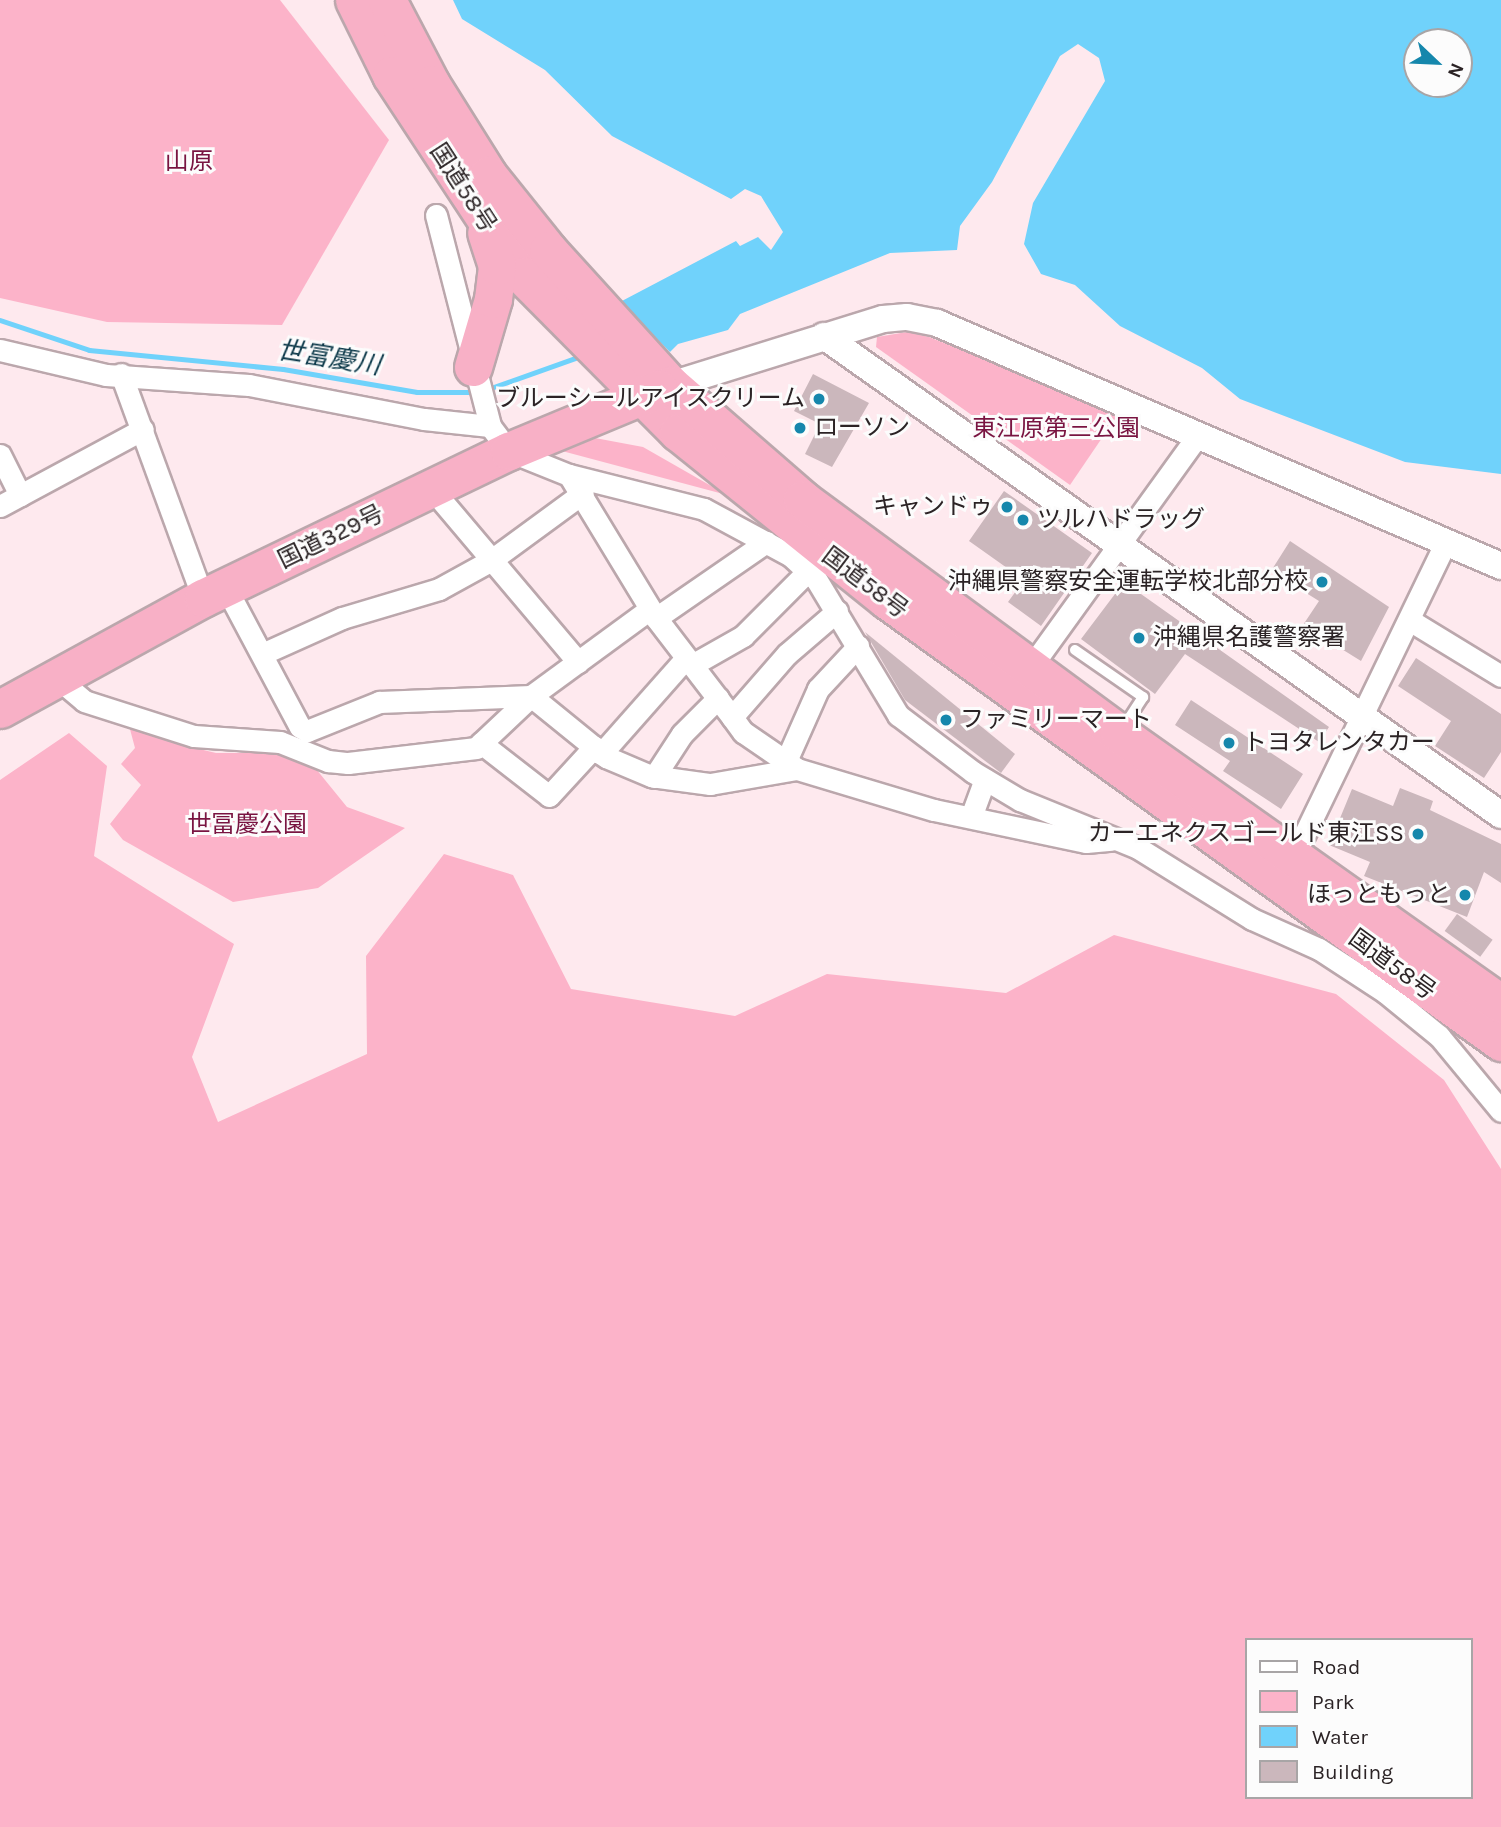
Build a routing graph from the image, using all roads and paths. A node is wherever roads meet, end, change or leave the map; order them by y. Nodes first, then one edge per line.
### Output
1 (354, 0) edge
2 (387, 0) edge
3 (472, 203) junction
4 (436, 215) dead end
5 (586, 318) junction
6 (824, 336) junction
7 (0, 350) edge
8 (473, 367) junction
9 (121, 374) junction
10 (655, 390) junction
11 (143, 429) junction
12 (1199, 434) junction
13 (500, 438) junction
14 (0, 456) edge
15 (569, 475) junction
16 (431, 488) junction
17 (583, 494) junction
18 (20, 495) junction
19 (0, 506) edge
20 (766, 542) junction
21 (1446, 542) junction
22 (1120, 544) junction
23 (490, 561) junction
24 (1501, 566) edge
25 (808, 571) junction
26 (215, 593) junction
27 (837, 611) junction
28 (653, 614) junction
29 (1411, 621) junction
30 (858, 646) junction
31 (1075, 650) dead end
32 (262, 654) junction
33 (689, 661) junction
34 (578, 662) junction
35 (1030, 668) junction
36 (1501, 676) edge
37 (57, 678) junction
38 (501, 696) junction
39 (531, 696) junction
40 (718, 698) junction
41 (2, 701) edge
42 (732, 717) junction
43 (1362, 718) junction
44 (504, 722) junction
45 (481, 743) junction
46 (1113, 744) junction
47 (598, 751) junction
48 (792, 765) junction
49 (654, 777) junction
50 (985, 779) junction
51 (1501, 815) edge
52 (971, 817) junction
53 (1116, 839) junction
54 (1295, 854) junction
55 (1501, 1003) edge
56 (1501, 1042) edge
57 (1501, 1111) edge

1 - 3 highway, 国道58号
2 - 5 highway, 国道58号
3 - 5 highway, 国道58号
3 - 8 highway
4 - 8 street
5 - 10 highway, 国道58号
6 - 10 street
6 - 12 street
6 - 22 street
7 - 9 street
8 - 13 street
9 - 11 street
9 - 13 street
10 - 13 highway, 国道329号
10 - 35 highway, 国道58号
10 - 46 highway, 国道58号
11 - 18 street
11 - 26 street
12 - 21 street
12 - 22 street
13 - 15 street
13 - 16 highway, 国道329号
14 - 18 street
15 - 17 street
15 - 20 street
16 - 23 street
16 - 26 highway, 国道329号
17 - 23 street
17 - 28 street
18 - 19 street
20 - 25 street
20 - 28 street
21 - 24 street
21 - 29 street
22 - 35 street
22 - 43 street
23 - 32 street
23 - 34 street
25 - 27 street
25 - 33 street
26 - 32 street
26 - 37 highway, 国道329号
27 - 30 street
27 - 42 street
28 - 33 street
28 - 34 street
29 - 36 street
29 - 43 street
30 - 48 street
30 - 50 street
31 - 46 lane
32 - 38 street
33 - 40 street
33 - 47 street
34 - 39 street
35 - 46 highway, 国道58号
37 - 41 highway, 国道329号
37 - 45 street
38 - 39 street
38 - 44 street
39 - 44 street
39 - 47 street
40 - 42 street
40 - 49 street
42 - 48 street
43 - 51 street
43 - 54 street
44 - 45 street
45 - 47 street
46 - 54 highway, 国道58号
46 - 56 highway, 国道58号
47 - 49 street
48 - 49 street
48 - 52 street
50 - 52 street
50 - 53 street
52 - 53 street
53 - 57 street
54 - 55 highway, 国道58号

